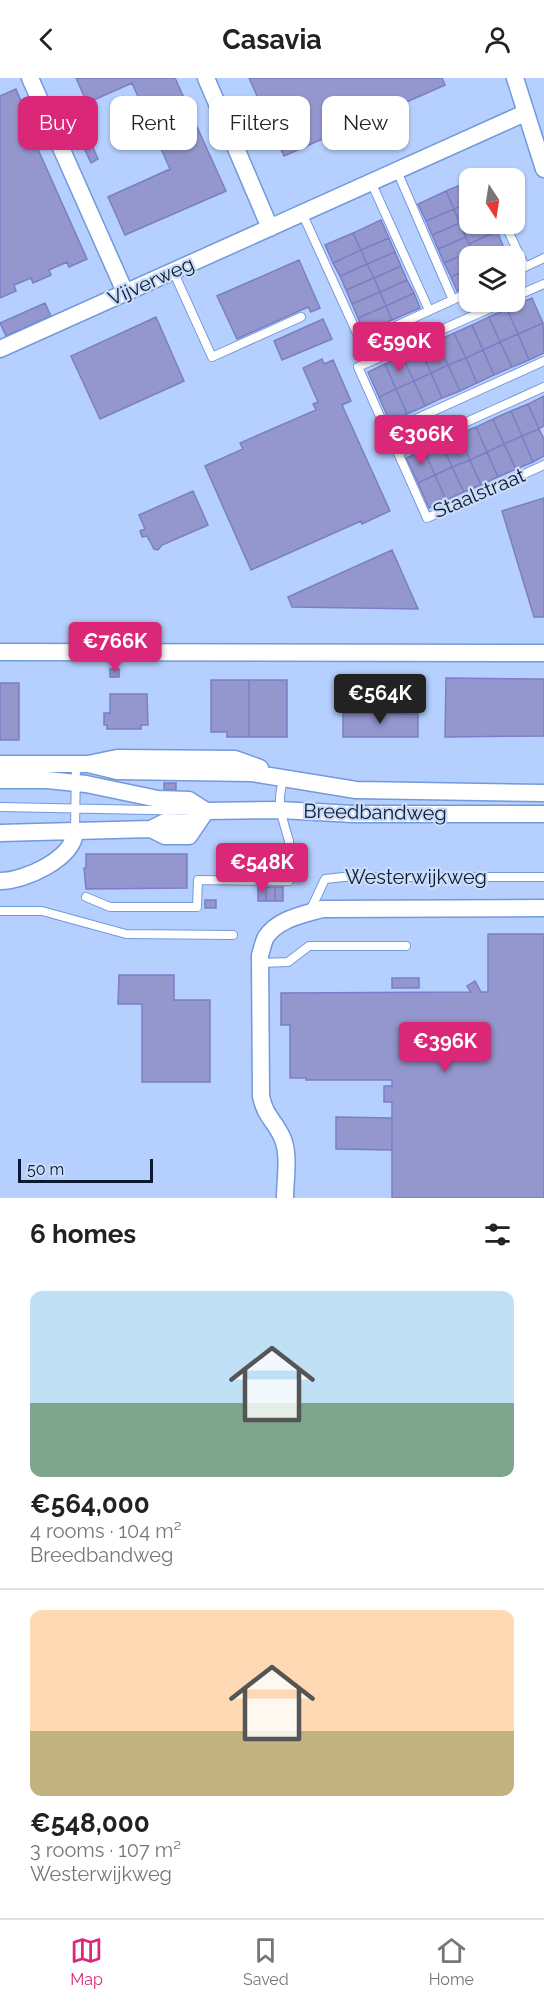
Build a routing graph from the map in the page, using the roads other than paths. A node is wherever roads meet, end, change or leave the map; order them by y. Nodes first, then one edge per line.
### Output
1 (30, 78) edge
2 (206, 78) edge
3 (514, 78) edge
4 (525, 113) junction
5 (544, 169) edge
6 (397, 171) junction
7 (371, 182) junction
8 (302, 213) junction
9 (270, 228) junction
10 (544, 258) edge
11 (525, 267) edge
12 (173, 271) junction
13 (544, 284) edge
14 (125, 292) junction
15 (525, 292) edge
16 (459, 297) edge
17 (453, 300) junction
18 (429, 310) junction
19 (482, 312) edge
20 (301, 317) dead end
21 (0, 349) edge
22 (544, 361) edge
23 (544, 387) edge
24 (544, 465) edge
25 (0, 652) edge
26 (544, 652) edge
27 (0, 764) edge
28 (82, 764) junction
29 (283, 777) junction
30 (0, 780) edge
31 (76, 782) junction
32 (544, 793) edge
33 (0, 807) edge
34 (76, 807) junction
35 (280, 810) junction
36 (206, 811) junction
37 (544, 814) edge
38 (75, 832) junction
39 (0, 833) edge
40 (544, 878) edge
41 (0, 881) edge
42 (86, 897) dead end
43 (544, 908) edge
44 (0, 911) edge
45 (309, 913) junction
46 (233, 935) dead end
47 (406, 946) dead end
48 (260, 963) junction
49 (285, 1198) edge

1 - 14 street
2 - 9 street
3 - 4 street
4 - 5 street
4 - 6 street, Vijverweg
6 - 7 street, Vijverweg
6 - 17 lane
7 - 8 street, Vijverweg
7 - 18 lane
8 - 9 street, Vijverweg
8 - 18 lane
9 - 12 street, Vijverweg
10 - 11 lane
12 - 14 street, Vijverweg
12 - 20 lane
13 - 15 lane
14 - 21 street, Vijverweg
16 - 17 lane
17 - 18 lane
19 - 22 lane
23 - 24 lane, Staalstraat
25 - 26 street
27 - 28 street, Breedbandweg
28 - 29 street, Breedbandweg
28 - 31 lane
29 - 32 street, Breedbandweg
29 - 35 lane
30 - 31 street, Breedbandweg
31 - 34 lane
31 - 36 street, Breedbandweg
33 - 34 lane, Breedbandweg
34 - 36 lane, Breedbandweg
34 - 38 lane
35 - 36 street, Breedbandweg
35 - 37 street, Breedbandweg
35 - 42 lane
36 - 38 street
38 - 39 street
38 - 41 street
40 - 45 lane, Westerwijkweg
43 - 45 street, Westerwijkweg
44 - 46 lane
45 - 48 street, Westerwijkweg
47 - 48 lane
48 - 49 street, Westerwijkweg

